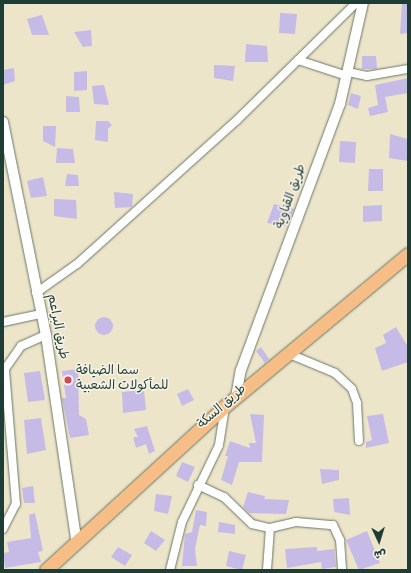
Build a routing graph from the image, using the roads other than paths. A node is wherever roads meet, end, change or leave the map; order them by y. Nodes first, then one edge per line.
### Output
1 (356, 3) edge
2 (363, 3) edge
3 (298, 60) junction
4 (408, 69) edge
5 (348, 74) junction
6 (3, 122) edge
7 (408, 254) edge
8 (36, 293) junction
9 (41, 314) junction
10 (3, 322) edge
11 (46, 335) junction
12 (287, 353) junction
13 (236, 397) junction
14 (225, 406) junction
15 (360, 441) dead end
16 (198, 485) junction
17 (3, 528) edge
18 (270, 528) junction
19 (76, 539) junction
20 (46, 570) edge
21 (170, 570) edge
22 (267, 570) edge
23 (342, 570) edge

1 - 3 street
2 - 5 street, طريق القناوية
3 - 5 street
3 - 8 street
4 - 5 street
5 - 13 street, طريق القناوية
6 - 8 street, طريق البراعم
7 - 12 main road, طريق السكة
8 - 9 street, طريق البراعم
9 - 10 street
9 - 11 street, طريق البراعم
11 - 17 street
11 - 19 street, طريق البراعم
12 - 13 main road, طريق السكة
12 - 15 street
13 - 14 main road, طريق السكة
14 - 16 street
14 - 19 main road, طريق السكة
16 - 18 street
16 - 21 street
18 - 22 street
18 - 23 street
19 - 20 main road, طريق السكة

